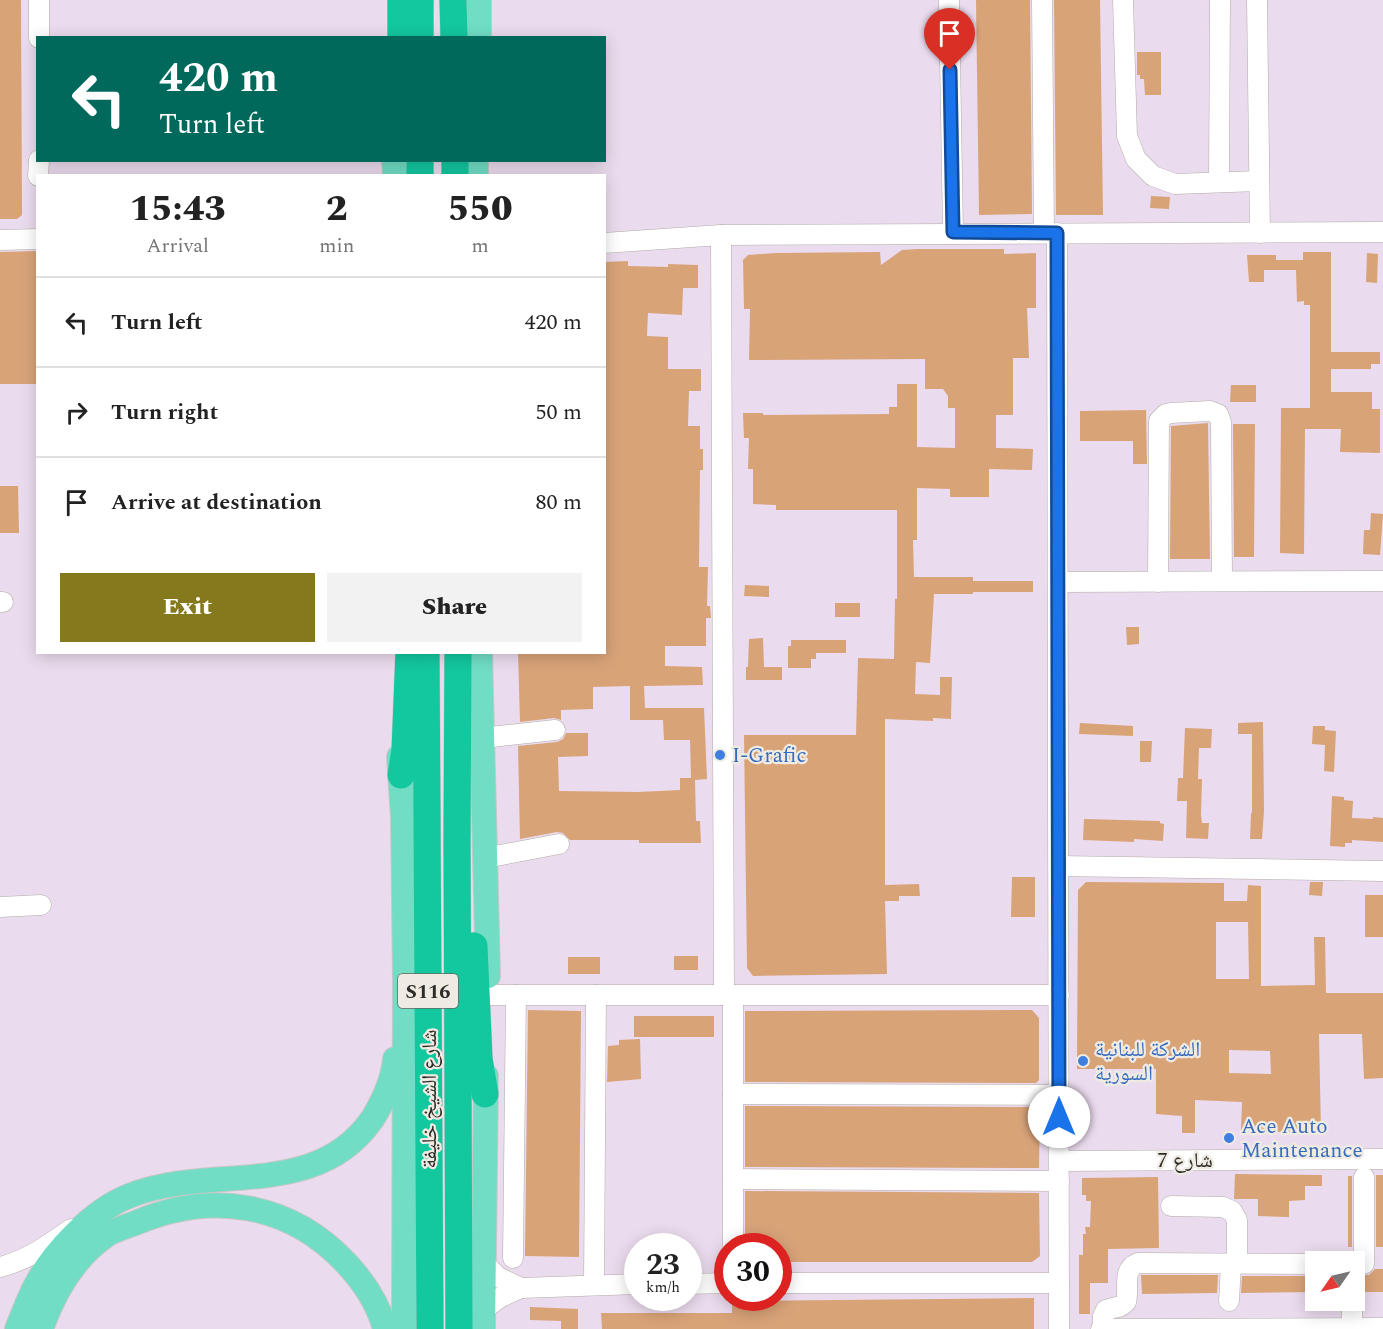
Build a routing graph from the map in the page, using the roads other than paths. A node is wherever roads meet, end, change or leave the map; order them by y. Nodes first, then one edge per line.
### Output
1 (39, 0) edge
2 (388, 0) edge
3 (401, 0) edge
4 (420, 0) edge
5 (479, 0) edge
6 (949, 0) edge
7 (1042, 0) edge
8 (1123, 0) edge
9 (1220, 0) edge
10 (1257, 0) edge
11 (39, 36) edge
12 (389, 36) edge
13 (401, 36) edge
14 (420, 36) edge
15 (479, 36) edge
16 (1259, 181) junction
17 (1219, 182) junction
18 (953, 232) junction
19 (1383, 232) edge
20 (1051, 233) junction
21 (1260, 233) junction
22 (721, 235) junction
23 (36, 239) edge
24 (0, 240) edge
25 (606, 243) edge
26 (1222, 581) junction
27 (1383, 581) edge
28 (1059, 582) junction
29 (1158, 582) junction
30 (397, 654) edge
31 (409, 654) edge
32 (426, 654) edge
33 (458, 654) edge
34 (480, 654) edge
35 (555, 730) dead end
36 (482, 738) junction
37 (401, 775) junction
38 (457, 840) junction
39 (559, 844) dead end
40 (485, 858) junction
41 (1059, 866) junction
42 (1383, 871) edge
43 (41, 905) dead end
44 (0, 907) edge
45 (405, 979) junction
46 (488, 995) junction
47 (516, 995) junction
48 (596, 995) junction
49 (729, 995) junction
50 (1059, 995) junction
51 (485, 1094) junction
52 (733, 1094) junction
53 (1059, 1095) junction
54 (1383, 1159) edge
55 (1059, 1161) junction
56 (1365, 1177) dead end
57 (733, 1179) junction
58 (1059, 1181) junction
59 (1171, 1206) dead end
60 (92, 1218) junction
61 (733, 1233) edge
62 (513, 1258) dead end
63 (483, 1262) junction
64 (1234, 1264) junction
65 (1305, 1264) edge
66 (1367, 1264) edge
67 (0, 1267) edge
68 (792, 1283) edge
69 (1059, 1283) junction
70 (624, 1284) edge
71 (594, 1285) junction
72 (521, 1288) junction
73 (1353, 1311) edge
74 (483, 1320) edge
75 (1219, 1328) edge
76 (1354, 1328) edge
77 (1383, 1328) edge
78 (17, 1329) edge
79 (41, 1329) edge
80 (385, 1329) edge
81 (404, 1329) edge
82 (430, 1329) edge
83 (459, 1329) edge
84 (1059, 1329) edge
85 (1102, 1329) edge

1 - 11 street
2 - 12 main road
3 - 13 highway
4 - 14 highway
5 - 15 main road
6 - 18 street
7 - 20 street
8 - 17 street
9 - 17 street
10 - 16 street
16 - 17 street
16 - 21 street
18 - 20 street
18 - 22 street
19 - 21 street
20 - 21 street
20 - 28 street
22 - 25 street
22 - 49 street
23 - 24 street
26 - 27 street
26 - 29 street
26 - 29 street
28 - 29 street
28 - 41 street
30 - 37 main road
31 - 37 highway
32 - 82 highway, شارع الشيخ خليفة / S116
33 - 38 highway, شارع الشيخ خليفة / S116
34 - 36 main road
35 - 36 street
36 - 40 main road
37 - 45 main road
38 - 51 highway
38 - 83 highway, شارع الشيخ خليفة / S116
39 - 40 street
40 - 46 main road
41 - 42 street
41 - 50 street
43 - 44 street
45 - 60 main road
45 - 81 main road
46 - 47 street
46 - 51 main road
47 - 48 street
47 - 62 street
48 - 49 street
48 - 71 street
49 - 50 street
49 - 52 street
50 - 53 street
51 - 63 main road
52 - 53 street
52 - 57 street
53 - 55 street
54 - 55 street, شارع 7
55 - 58 street
56 - 66 street
57 - 58 street
57 - 61 street
58 - 69 street
59 - 64 street
60 - 67 street
60 - 78 main road
63 - 72 street
63 - 74 main road
64 - 65 street
64 - 75 street
64 - 85 street
68 - 69 street
69 - 84 street
70 - 71 street
71 - 72 street
72 - 74 street
73 - 76 street
75 - 76 street
75 - 85 street
76 - 77 street
79 - 80 main road

